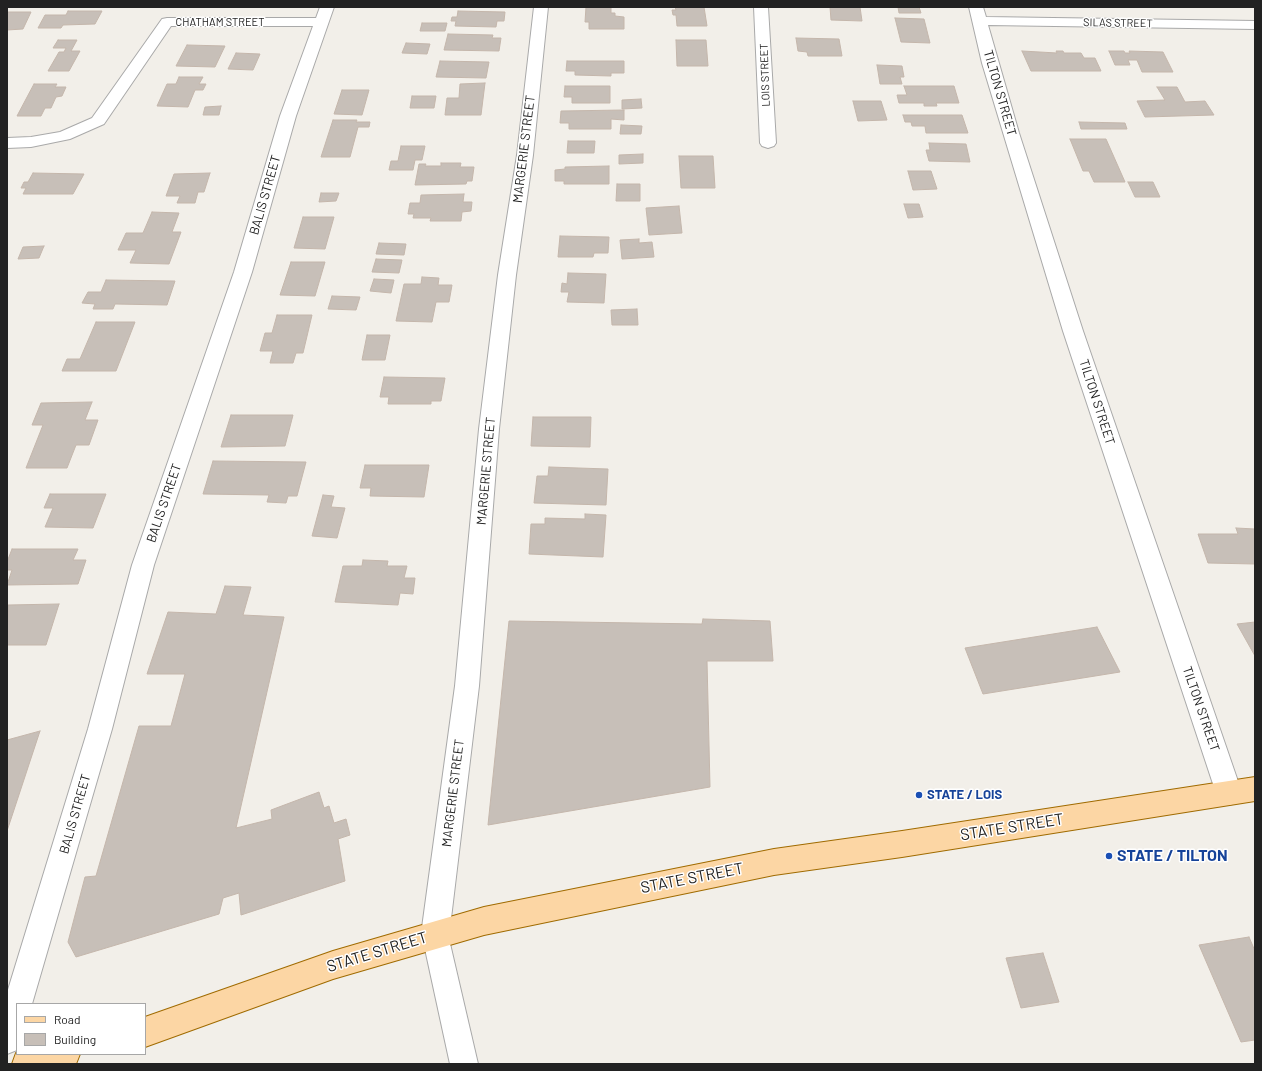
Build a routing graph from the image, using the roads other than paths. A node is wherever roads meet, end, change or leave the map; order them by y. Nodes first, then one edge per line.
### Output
1 (173, 7) edge
2 (541, 7) edge
3 (761, 7) edge
4 (978, 14) edge
5 (325, 15) edge
6 (167, 22) junction
7 (1255, 25) edge
8 (7, 143) edge
9 (768, 143) dead end
10 (1255, 789) edge
11 (1229, 793) junction
12 (435, 935) junction
13 (18, 1003) edge
14 (16, 1008) edge
15 (146, 1032) edge
16 (7, 1039) edge
17 (61, 1055) edge
18 (27, 1064) edge
19 (464, 1064) edge

1 - 6 street
2 - 12 street, MARGERIE STREET
3 - 9 street, LOIS STREET
4 - 7 street, SILAS STREET
4 - 11 street, TILTON STREET
5 - 6 street, CHATHAM STREET
5 - 13 street, BALIS STREET
6 - 8 street, CHATHAM STREET
10 - 11 main road, STATE STREET
11 - 12 main road, STATE STREET
12 - 15 main road, STATE STREET
12 - 19 lane
14 - 16 street, BALIS STREET
17 - 18 main road

